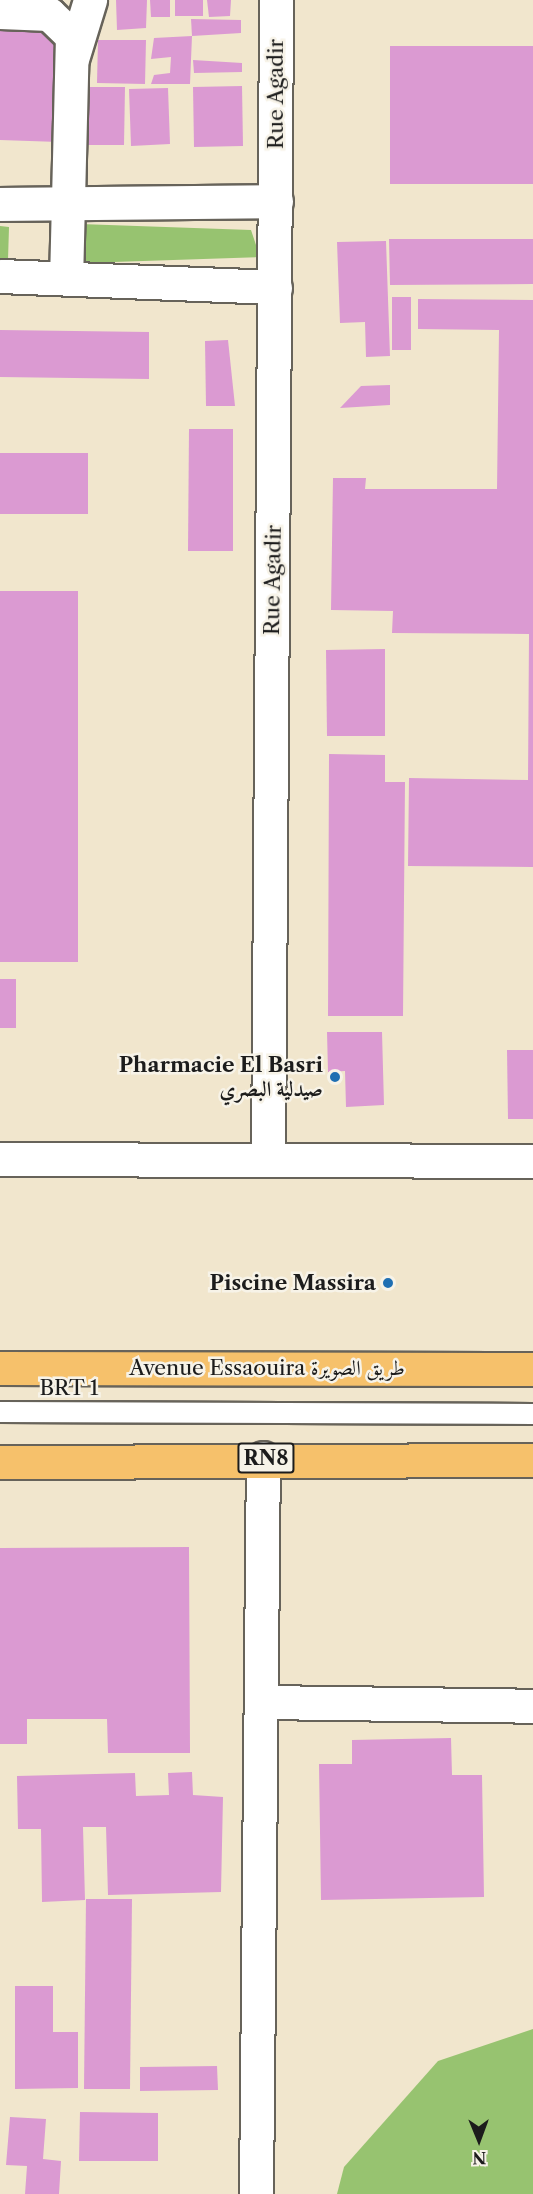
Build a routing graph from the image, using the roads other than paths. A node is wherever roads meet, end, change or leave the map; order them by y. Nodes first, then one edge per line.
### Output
1 (90, 0) edge
2 (276, 0) edge
3 (0, 12) edge
4 (71, 60) junction
5 (276, 201) junction
6 (68, 202) junction
7 (0, 204) edge
8 (0, 276) edge
9 (66, 277) junction
10 (275, 287) junction
11 (0, 1159) edge
12 (268, 1160) junction
13 (533, 1161) edge
14 (0, 1368) edge
15 (533, 1369) edge
16 (0, 1412) edge
17 (533, 1414) edge
18 (263, 1458) junction
19 (533, 1460) edge
20 (0, 1462) edge
21 (263, 1702) junction
22 (533, 1706) edge
23 (256, 2194) edge

1 - 4 street
2 - 5 street, Rue Agadir
3 - 4 street
4 - 6 street
5 - 6 street
5 - 10 street, Rue Agadir
6 - 7 street
6 - 9 street
8 - 9 street
9 - 10 street
10 - 12 street, Rue Agadir
11 - 12 street
12 - 13 street
14 - 15 main road, Avenue Essaouira طريق الصويرة
16 - 17 lane, BRT 1
18 - 19 main road, RN8
18 - 20 main road, RN8
18 - 21 street
21 - 22 street
21 - 23 street

